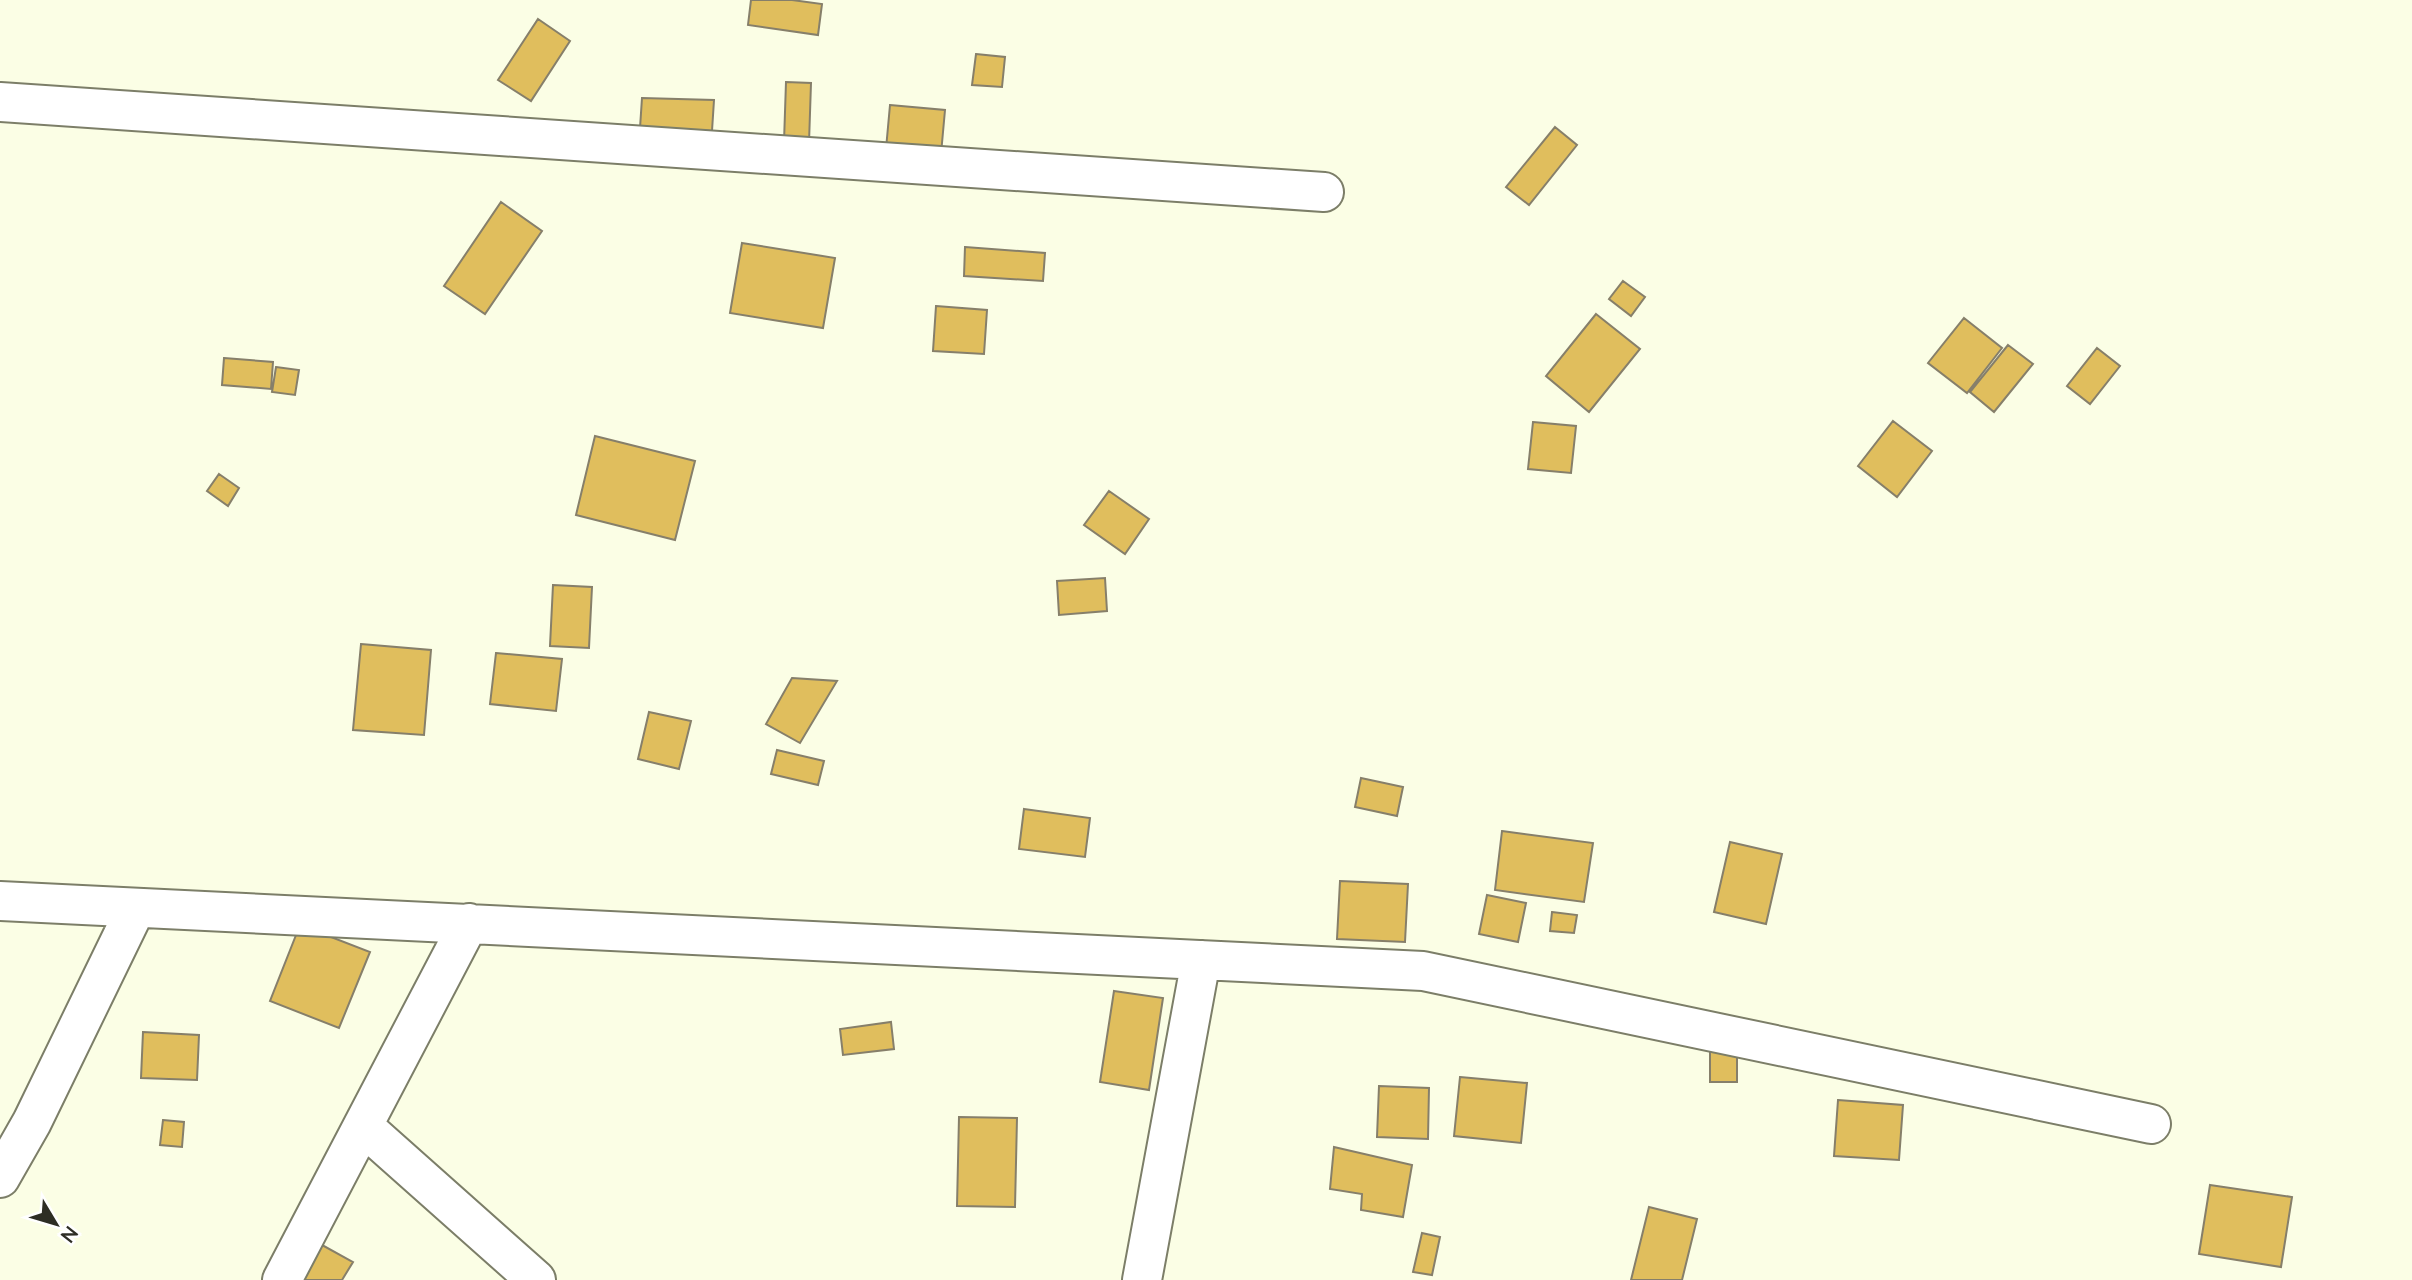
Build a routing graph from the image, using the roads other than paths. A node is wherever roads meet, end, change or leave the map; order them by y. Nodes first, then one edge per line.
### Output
1 (0, 102) edge
2 (1324, 192) dead end
3 (0, 901) edge
4 (136, 908) junction
5 (469, 923) junction
6 (1201, 960) junction
7 (2151, 1124) dead end
8 (364, 1127) junction
9 (0, 1178) edge
10 (282, 1280) edge
11 (536, 1280) edge
12 (1142, 1280) edge

1 - 2 street
3 - 4 street
4 - 5 street
4 - 9 street
5 - 6 street
5 - 8 street
6 - 7 street
6 - 12 street
8 - 10 street
8 - 11 street

